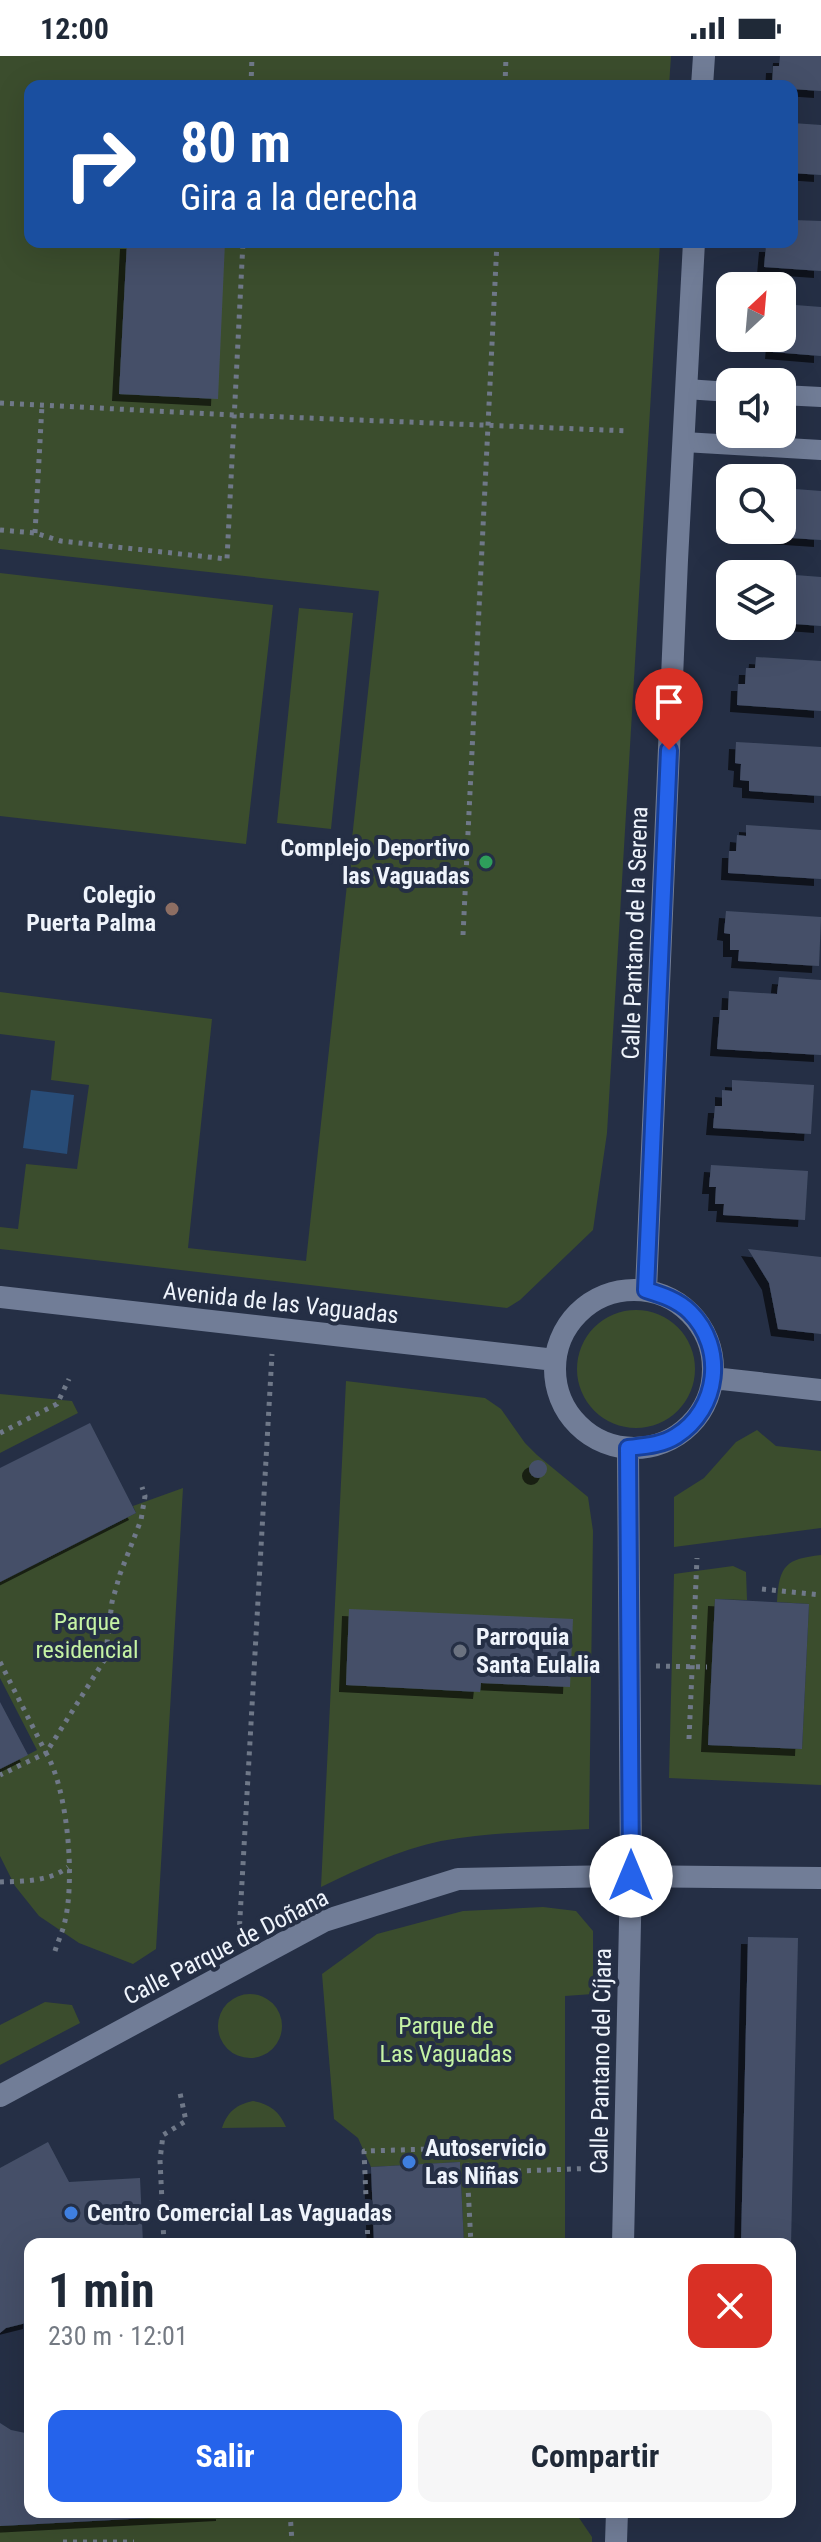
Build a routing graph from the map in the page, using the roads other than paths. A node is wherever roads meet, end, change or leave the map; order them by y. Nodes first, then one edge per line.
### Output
1 (704, 56) edge
2 (702, 80) edge
3 (694, 248) edge
4 (686, 389) junction
5 (716, 391) edge
6 (796, 396) edge
7 (821, 397) edge
8 (684, 442) junction
9 (821, 450) edge
10 (646, 1290) junction
11 (0, 1297) edge
12 (555, 1360) junction
13 (713, 1378) junction
14 (821, 1390) edge
15 (628, 1448) junction
16 (631, 1876) junction
17 (821, 1878) edge
18 (0, 2096) edge
19 (623, 2238) edge
20 (617, 2518) edge
21 (616, 2542) edge

1 - 2 street
3 - 4 street, Calle Pantano de la Serena
4 - 5 lane
4 - 8 street, Calle Pantano de la Serena
6 - 7 lane
8 - 9 lane
8 - 10 street, Calle Pantano de la Serena
10 - 12 street
10 - 13 street
11 - 12 street, Avenida de las Vaguadas
12 - 15 street
13 - 14 street
13 - 15 street
15 - 16 street, Calle Pantano del Cíjara
16 - 17 street, Calle Parque de Doñana
16 - 18 street, Calle Parque de Doñana
16 - 19 street, Calle Pantano del Cíjara
20 - 21 street

